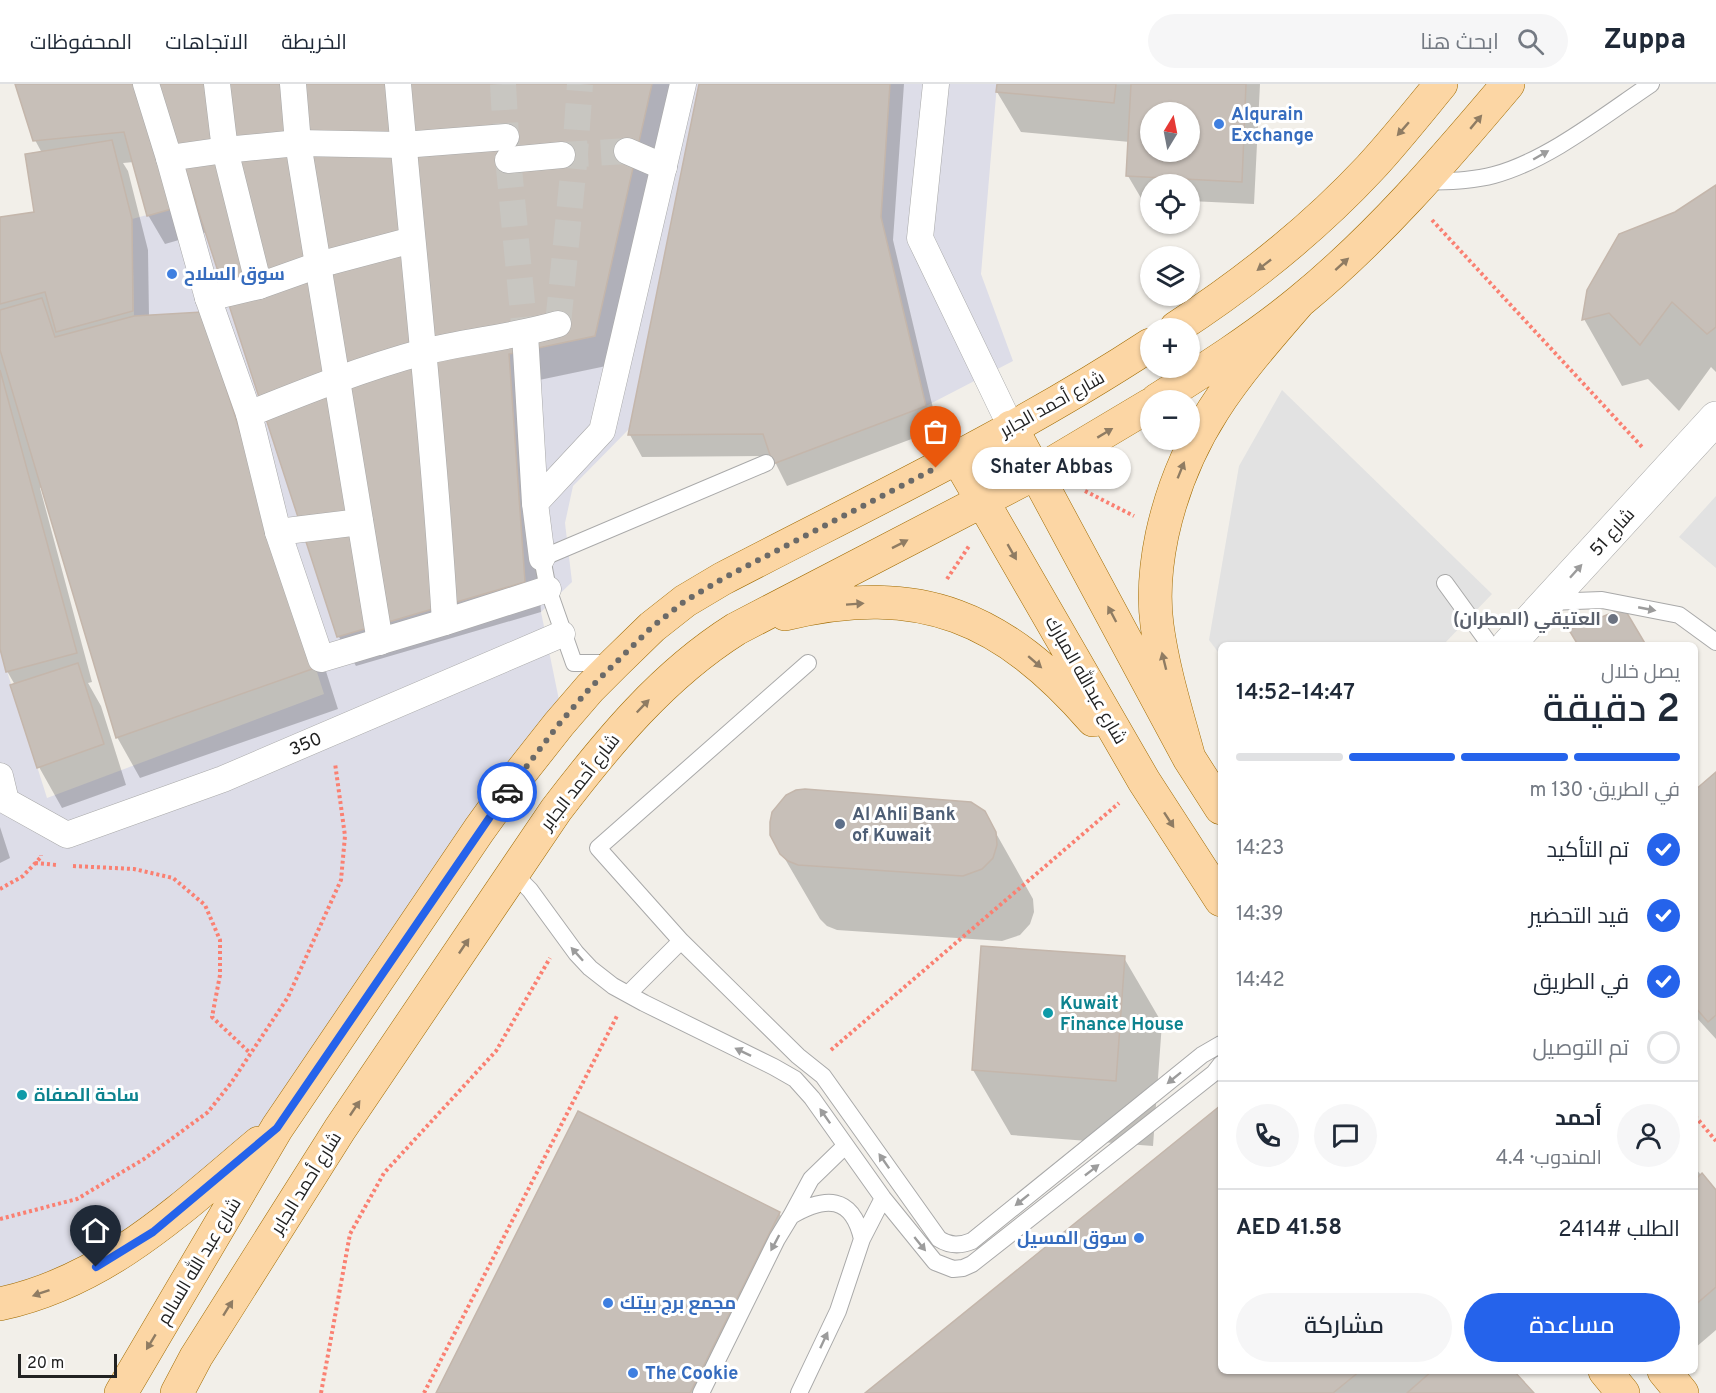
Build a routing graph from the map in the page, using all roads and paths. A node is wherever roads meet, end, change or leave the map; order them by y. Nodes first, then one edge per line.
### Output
1 (146, 84) edge
2 (217, 84) edge
3 (293, 84) edge
4 (398, 84) edge
5 (683, 84) edge
6 (936, 84) edge
7 (1441, 84) edge
8 (1508, 84) edge
9 (1651, 84) edge
10 (298, 143) junction
11 (403, 145) junction
12 (225, 150) junction
13 (627, 151) tunnel mouth
14 (562, 155) tunnel mouth
15 (169, 158) junction
16 (664, 167) junction
17 (1418, 189) junction
18 (412, 240) junction
19 (318, 265) junction
20 (259, 286) junction
21 (208, 298) junction
22 (1299, 302) junction
23 (1191, 318) edge
24 (558, 324) dead end
25 (525, 334) junction
26 (424, 352) junction
27 (1140, 352) edge
28 (336, 380) junction
29 (1173, 390) edge
30 (1140, 411) edge
31 (249, 414) junction
32 (1716, 418) edge
33 (1011, 427) junction
34 (957, 457) junction
35 (766, 463) dead end
36 (1036, 472) junction
37 (1666, 473) junction
38 (982, 501) junction
39 (535, 503) junction
40 (360, 522) junction
41 (278, 532) junction
42 (542, 558) junction
43 (1445, 583) dead end
44 (548, 589) junction
45 (1547, 602) junction
46 (445, 622) junction
47 (736, 629) junction
48 (562, 634) junction
49 (380, 642) junction
50 (1488, 642) edge
51 (1511, 642) edge
52 (1716, 642) edge
53 (615, 663) junction
54 (808, 663) dead end
55 (330, 733) junction
56 (1189, 758) junction
57 (0, 776) edge
58 (1141, 776) junction
59 (1218, 803) edge
60 (35, 817) junction
61 (35, 863) junction
62 (511, 876) junction
63 (0, 889) edge
64 (1218, 895) edge
65 (562, 936) junction
66 (681, 941) junction
67 (628, 994) junction
68 (1218, 1046) edge
69 (250, 1053) junction
70 (812, 1066) junction
71 (1218, 1068) edge
72 (795, 1079) junction
73 (1698, 1120) edge
74 (277, 1128) junction
75 (1716, 1141) edge
76 (845, 1146) junction
77 (870, 1182) junction
78 (883, 1198) junction
79 (791, 1216) junction
80 (0, 1219) edge
81 (931, 1228) junction
82 (862, 1239) junction
83 (0, 1304) edge
84 (196, 1357) junction
85 (1607, 1374) edge
86 (1666, 1374) edge
87 (121, 1393) edge
88 (177, 1393) edge
89 (321, 1393) edge
90 (424, 1393) edge
91 (701, 1393) edge
92 (798, 1393) edge
93 (1623, 1393) edge
94 (1682, 1393) edge

1 - 15 street
2 - 12 street
3 - 10 street
4 - 11 street
5 - 16 street
6 - 33 street
7 -> 23 main road
17 -> 8 main road
17 -> 9 lane
10 - 11 street
10 - 12 street
10 - 19 street
11 - 14 street
11 - 18 street
12 - 15 street
12 - 20 street
13 - 16 street
15 - 21 street
16 - 39 street
22 -> 17 main road
17 - 37 path
18 - 19 street
18 - 26 street
19 - 20 street
19 - 28 street
20 - 21 street
21 - 31 street
22 - 29 main road
56 -> 22 main road
24 - 25 street
25 - 26 street
25 - 39 street
26 - 28 street
26 - 46 street
27 - 33 main road, شارع أحمد الجابر
28 - 31 street
28 - 40 street
36 -> 30 main road, شارع أحمد الجابر
31 - 41 street
32 - 37 street, شارع 51
33 - 34 main road, شارع أحمد الجابر
33 - 36 main road
34 - 38 main road, شارع عبدالله المبارك
34 - 53 main road, شارع أحمد الجابر
35 - 42 lane
36 - 38 main road, شارع أحمد الجابر
56 -> 36 main road
45 -> 37 street, شارع 51
47 -> 38 main road, شارع أحمد الجابر
38 -> 58 main road, شارع عبدالله المبارك
39 - 42 street
40 - 41 street
40 - 49 street
41 - 49 street
42 - 44 lane
43 - 50 lane
44 - 46 street
44 - 48 lane
45 - 51 street, شارع 51
45 -> 52 lane
46 - 49 street
47 -> 58 main road
62 -> 47 main road, شارع أحمد الجابر
48 - 53 lane
48 - 55 street, 350
53 - 74 main road, شارع أحمد الجابر
54 - 66 lane
55 - 60 street, 350
55 - 69 path
56 - 59 main road
57 - 60 street, 350
58 -> 64 main road, شارع عبدالله المبارك
58 - 70 path
60 - 61 path
61 - 63 path
61 - 69 path
62 - 65 lane
84 -> 62 main road, شارع أحمد الجابر
67 -> 65 lane
65 - 89 path
66 - 67 lane
66 - 70 lane
72 -> 67 lane
67 - 90 path
68 -> 81 lane
69 - 80 path
70 - 72 lane
81 -> 70 lane
78 -> 71 lane
76 -> 72 lane
73 - 75 path
74 -> 83 main road
74 -> 87 main road, شارع عبد الله السالم
76 - 77 lane
76 - 79 lane
77 - 78 lane
77 - 81 lane
78 - 82 lane
79 - 82 lane
79 -> 91 lane
92 -> 82 lane
84 - 87 main road
84 - 88 main road
85 - 93 main road
86 - 94 main road

